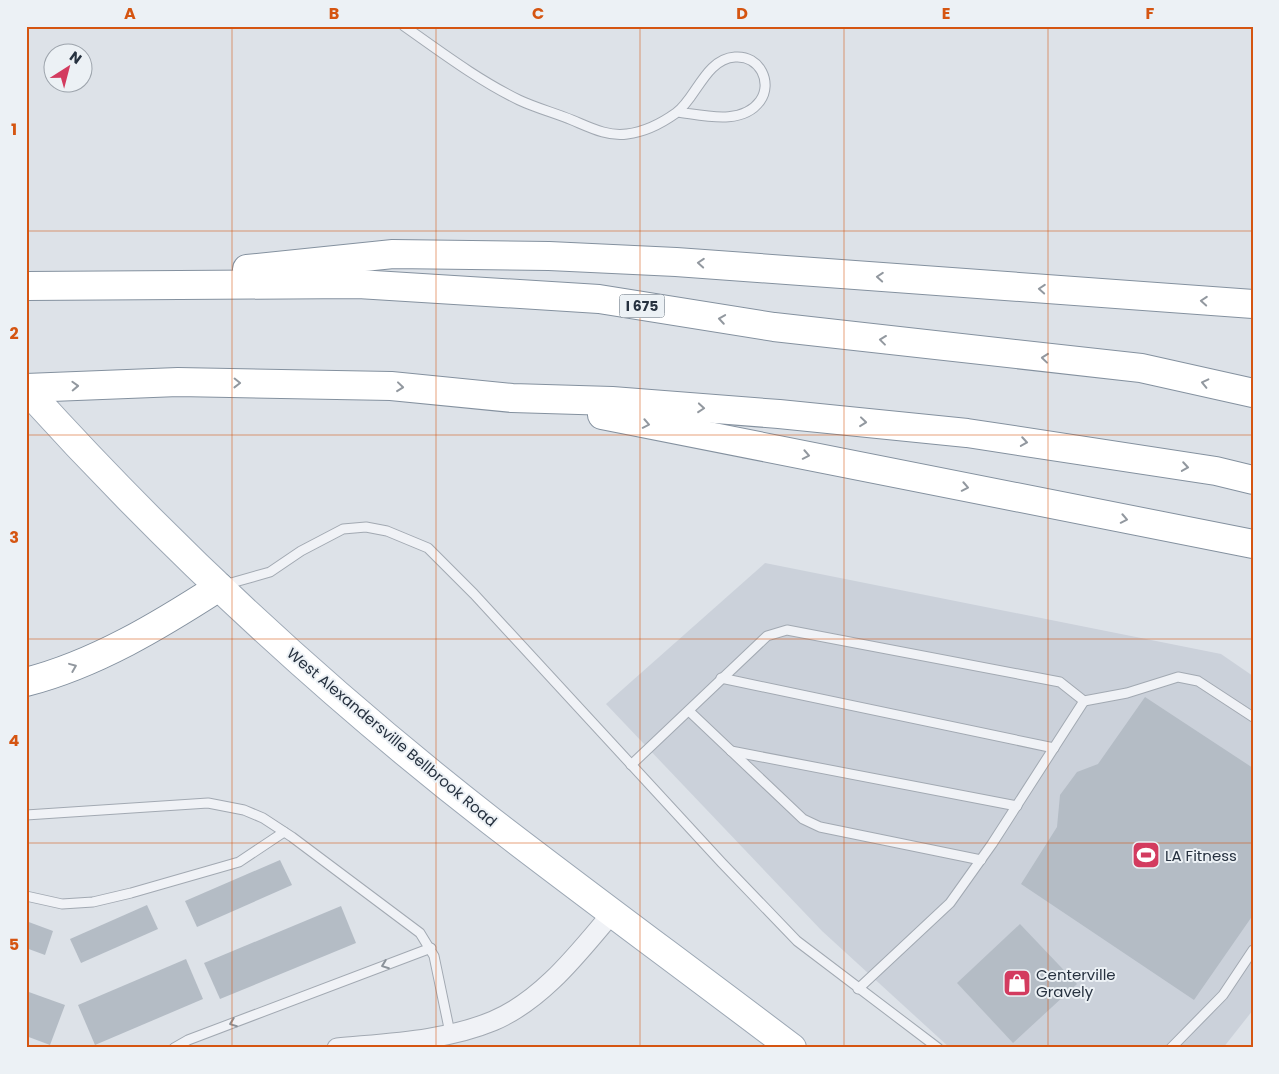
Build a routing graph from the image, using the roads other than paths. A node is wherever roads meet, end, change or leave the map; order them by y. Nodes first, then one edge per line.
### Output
1 (404, 26) edge
2 (677, 112) junction
3 (100, 285) junction
4 (26, 286) edge
5 (1253, 304) edge
6 (26, 388) edge
7 (1253, 393) edge
8 (512, 398) junction
9 (1253, 480) edge
10 (1253, 544) edge
11 (219, 587) junction
12 (721, 678) junction
13 (26, 682) edge
14 (1084, 701) junction
15 (690, 711) junction
16 (1253, 717) edge
17 (1054, 748) junction
18 (731, 751) junction
19 (631, 765) junction
20 (1017, 806) junction
21 (26, 815) edge
22 (284, 832) junction
23 (981, 860) junction
24 (26, 896) edge
25 (613, 912) junction
26 (431, 948) junction
27 (1253, 950) edge
28 (858, 989) junction
29 (450, 1033) junction
30 (174, 1048) edge
31 (336, 1048) edge
32 (792, 1048) edge
33 (938, 1048) edge
34 (1170, 1048) edge

1 - 2 lane
2 - 2 lane
3 - 4 main road, I 675
5 -> 3 main road
7 -> 3 main road, I 675
6 -> 8 main road
6 - 11 main road, West Alexandersville Bellbrook Road
8 -> 9 main road
8 -> 10 main road
13 -> 11 main road
11 - 19 lane
11 - 25 main road, West Alexandersville Bellbrook Road
12 - 14 lane
12 - 15 lane
12 - 17 lane
14 - 16 lane
14 - 17 lane
15 - 18 lane
15 - 19 lane
17 - 20 lane
18 - 20 lane
18 - 23 lane
19 - 28 lane
20 - 23 lane
21 - 22 lane
22 - 24 lane
22 - 26 lane
23 - 28 lane
25 - 29 street
25 - 32 main road, West Alexandersville Bellbrook Road
26 - 29 lane
26 -> 30 lane
27 - 34 lane
28 - 33 lane
29 - 31 street

